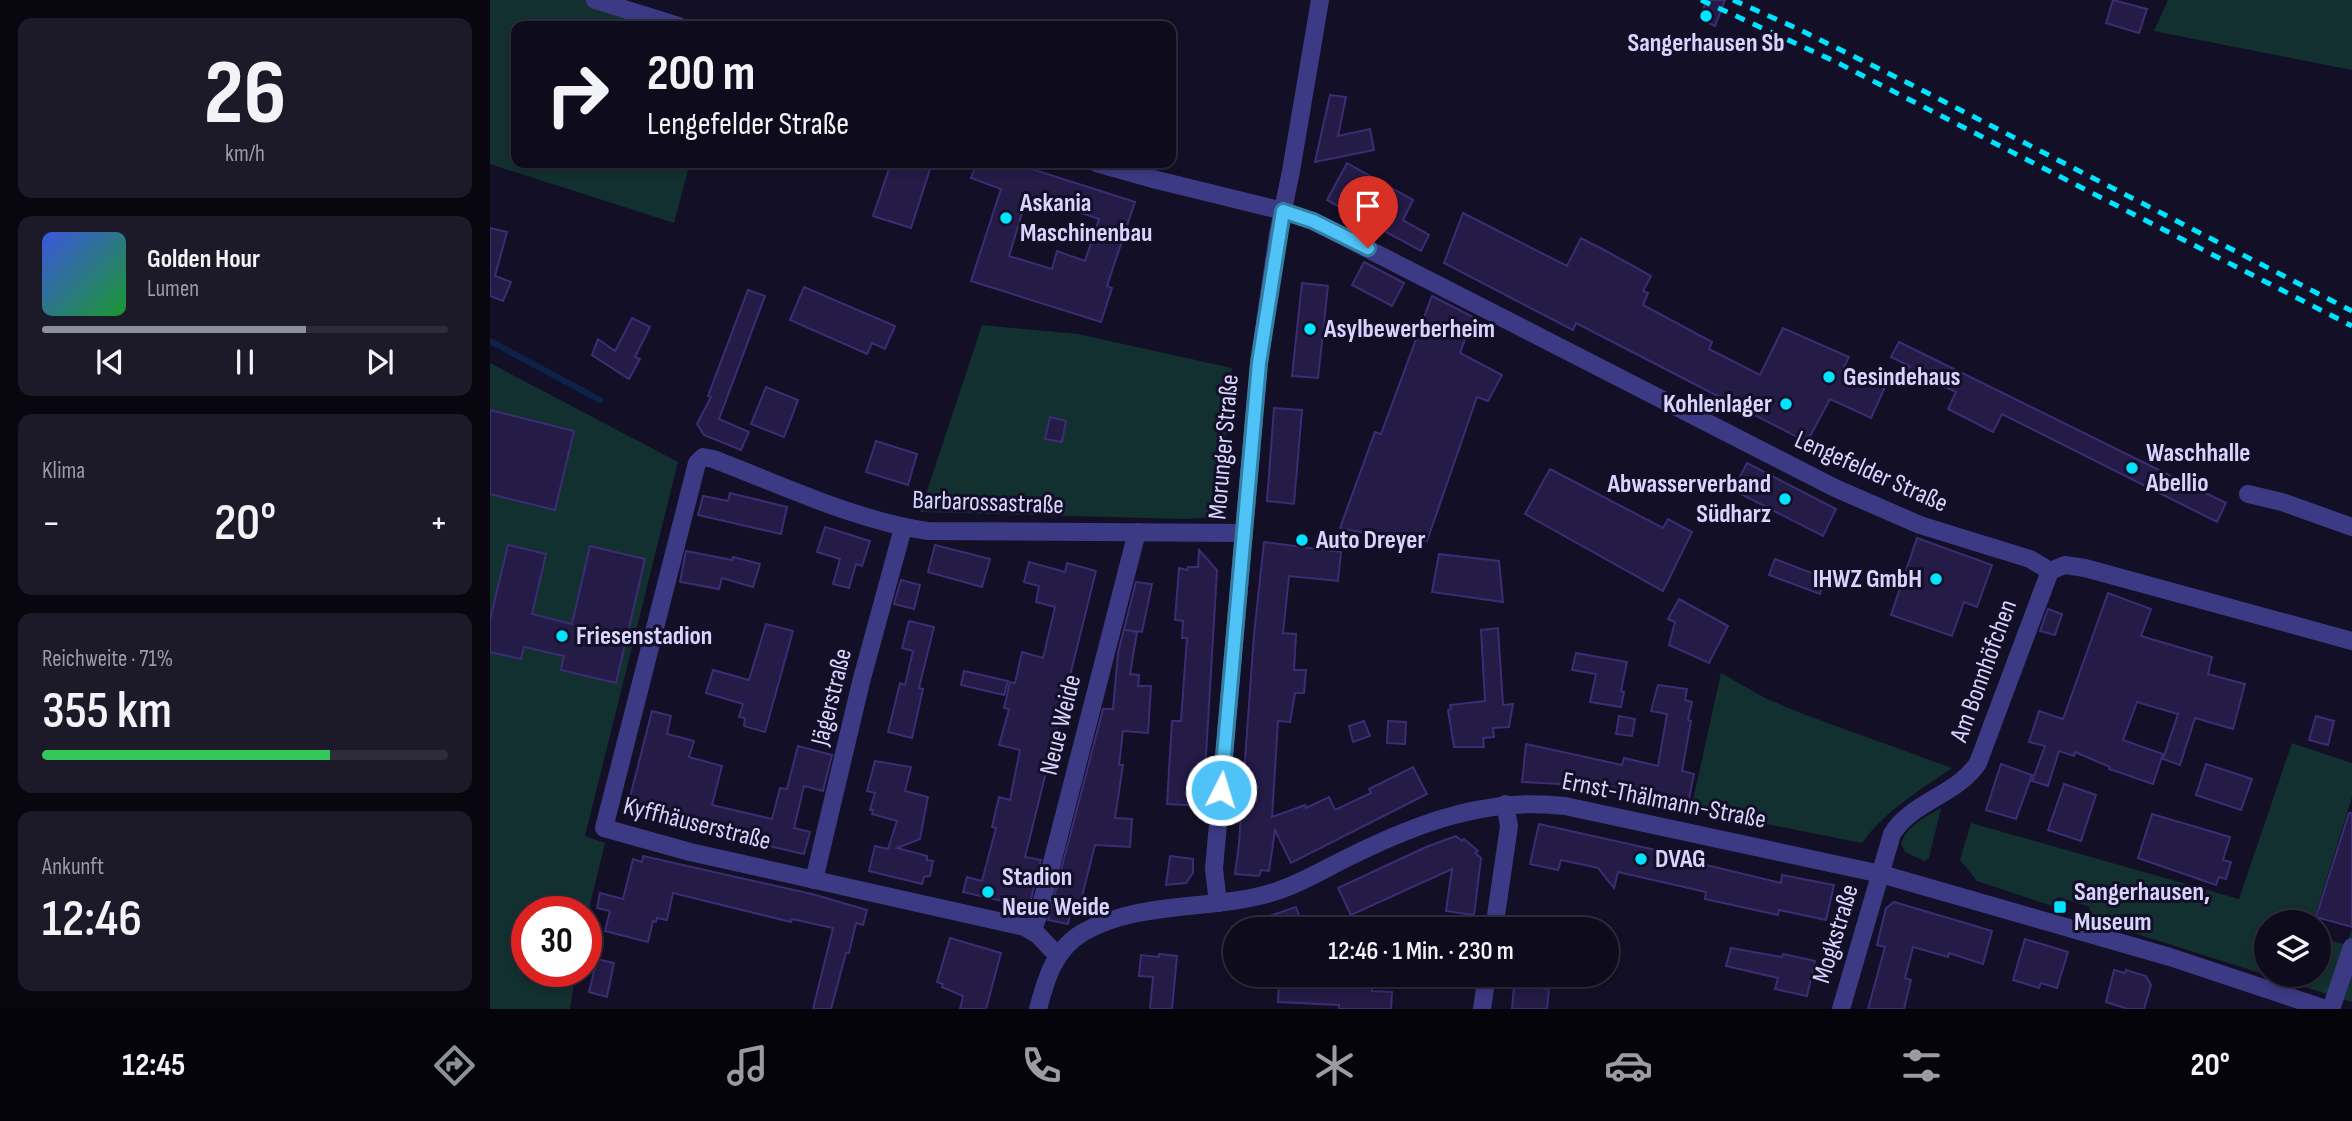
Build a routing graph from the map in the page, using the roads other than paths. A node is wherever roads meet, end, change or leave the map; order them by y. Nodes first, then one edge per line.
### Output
1 (595, 0) edge
2 (1320, 0) edge
3 (663, 21) edge
4 (1114, 168) edge
5 (1283, 211) junction
6 (701, 458) joint
7 (2248, 494) dead end
8 (2352, 527) edge
9 (903, 528) junction
10 (1138, 532) junction
11 (1243, 533) junction
12 (2049, 571) junction
13 (2352, 641) edge
14 (1505, 804) junction
15 (1881, 874) junction
16 (814, 880) junction
17 (1218, 903) junction
18 (1496, 917) edge
19 (1033, 930) junction
20 (2352, 947) edge
21 (1058, 956) junction
22 (1485, 987) edge
23 (1038, 1009) edge
24 (1482, 1009) edge
25 (1841, 1009) edge
26 (2328, 1009) edge

1 - 3 street
2 - 5 street, Morunger Straße
4 - 5 street, Lengefelder Straße
5 - 11 street, Morunger Straße
5 - 12 street, Lengefelder Straße
6 - 9 street, Barbarossastraße
6 - 16 street, Kyffhäuserstraße
7 - 8 street
9 - 10 street, Barbarossastraße
9 - 16 street, Jägerstraße
10 - 11 street, Barbarossastraße
10 - 19 street, Neue Weide
11 - 17 street, Morunger Straße
12 - 13 street
12 - 15 street, Am Bonnhöfchen
14 - 15 street, Ernst-Thälmann-Straße
14 - 17 street, Ernst-Thälmann-Straße
14 - 18 street
15 - 25 street, Mogkstraße
15 - 26 street, Ernst-Thälmann-Straße
16 - 19 street, Kyffhäuserstraße
17 - 21 street, Ernst-Thälmann-Straße
19 - 21 street
20 - 26 street
21 - 23 street, Ernst-Thälmann-Straße
22 - 24 street

